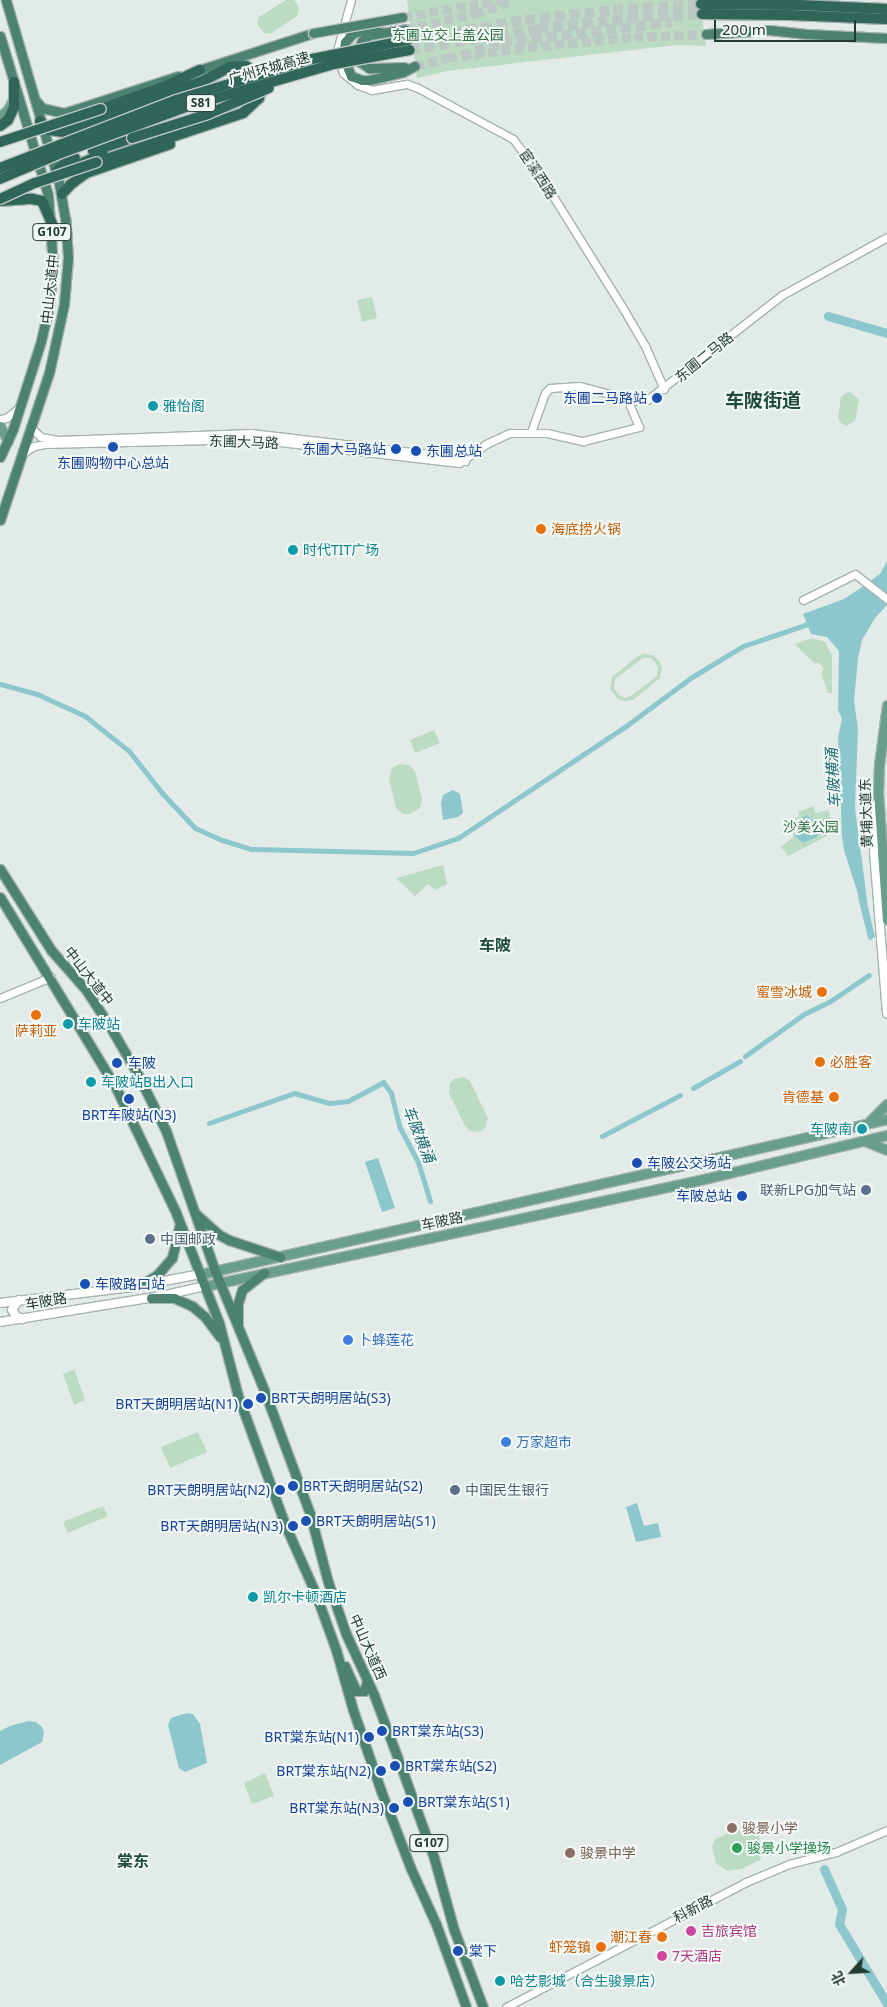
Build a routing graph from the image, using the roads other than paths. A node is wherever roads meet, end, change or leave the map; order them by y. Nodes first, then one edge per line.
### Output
1 (6, 0) edge
2 (351, 0) edge
3 (825, 0) edge
4 (702, 9) tunnel mouth
5 (887, 9) edge
6 (855, 13) junction
7 (403, 17) tunnel mouth
8 (887, 19) edge
9 (405, 28) tunnel mouth
10 (380, 32) junction
11 (706, 34) tunnel mouth
12 (0, 36) edge
13 (887, 38) edge
14 (229, 67) junction
15 (200, 70) junction
16 (307, 71) junction
17 (14, 82) junction
18 (164, 88) junction
19 (34, 98) junction
20 (0, 116) edge
21 (40, 121) junction
22 (212, 124) junction
23 (0, 126) edge
24 (133, 141) junction
25 (0, 142) edge
26 (96, 159) junction
27 (0, 168) edge
28 (59, 173) junction
29 (0, 179) edge
30 (62, 194) junction
31 (0, 200) edge
32 (52, 222) junction
33 (887, 237) edge
34 (38, 352) junction
35 (52, 361) junction
36 (27, 384) junction
37 (664, 389) junction
38 (42, 395) junction
39 (626, 397) junction
40 (20, 408) junction
41 (0, 419) edge
42 (0, 426) edge
43 (31, 428) junction
44 (531, 432) junction
45 (8, 441) junction
46 (112, 441) junction
47 (23, 453) junction
48 (0, 457) edge
49 (0, 520) edge
50 (887, 599) edge
51 (803, 600) dead end
52 (887, 705) edge
53 (878, 792) junction
54 (0, 870) edge
55 (0, 897) edge
56 (887, 920) edge
57 (51, 978) junction
58 (0, 998) edge
59 (887, 1014) edge
60 (887, 1104) edge
61 (887, 1119) edge
62 (867, 1123) junction
63 (855, 1126) junction
64 (887, 1135) edge
65 (861, 1141) junction
66 (887, 1150) edge
67 (194, 1212) junction
68 (471, 1213) junction
69 (439, 1220) junction
70 (180, 1224) junction
71 (473, 1228) junction
72 (442, 1235) junction
73 (206, 1247) junction
74 (190, 1249) junction
75 (280, 1256) junction
76 (214, 1271) junction
77 (264, 1273) junction
78 (200, 1274) junction
79 (219, 1282) junction
80 (141, 1285) junction
81 (205, 1286) junction
82 (151, 1298) junction
83 (19, 1300) junction
84 (0, 1303) edge
85 (227, 1304) junction
86 (213, 1308) junction
87 (22, 1319) junction
88 (0, 1322) edge
89 (241, 1339) junction
90 (227, 1352) junction
91 (336, 1650) junction
92 (368, 1681) junction
93 (887, 1830) edge
94 (466, 2007) edge
95 (483, 2007) edge
96 (506, 2007) edge

1 - 19 highway, 中山大道中 / G107
2 - 37 street, 宦溪西路
3 - 6 highway
4 - 6 highway
5 - 6 highway
6 - 8 highway
7 - 15 highway, bridge
9 - 10 highway
10 - 10 highway
11 - 13 highway
12 - 17 highway, 中山大道中 / G107
14 - 18 highway
14 - 21 highway
14 - 22 highway
15 - 18 highway
15 - 19 highway
16 - 24 highway, bridge
16 - 27 highway, 广州环城高速 / S81, bridge
16 - 29 highway, 广州环城高速 / S81, bridge
17 - 20 main road
17 - 23 highway
17 - 32 highway, 中山大道中 / G107
18 - 25 highway, bridge
19 - 21 highway, 中山大道中 / G107
21 - 28 highway, 中山大道中 / G107
22 - 26 highway
22 - 30 highway
24 - 26 highway
24 - 28 highway
26 - 28 highway, bridge
28 - 30 highway, 中山大道中 / G107
28 - 31 highway, bridge
30 - 35 highway, 中山大道中 / G107
31 - 32 highway
32 - 34 highway, 中山大道中 / G107
33 - 37 street, 东圃二马路
34 - 35 highway
34 - 36 highway, 中山大道中 / G107
35 - 38 highway, 中山大道中 / G107
36 - 38 highway
36 - 40 highway, 中山大道中 / G107
37 - 39 street, 东圃二马路
38 - 43 highway, 中山大道中 / G107
39 - 44 street, 东圃二马路
39 - 44 street, 东圃大马路
40 - 41 street
40 - 45 highway, 中山大道中 / G107
42 - 45 main road
43 - 46 street, 东圃大马路
43 - 47 highway, 中山大道中 / G107
44 - 46 street, 东圃大马路
45 - 48 highway, 中山大道中
46 - 47 street, 东圃大马路
47 - 49 highway, 中山大道中 / G107
50 - 51 street
52 - 53 main road, 黄埔大道东
53 - 56 main road, 黄埔大道东
53 - 59 main road
54 - 67 highway, 中山大道中
55 - 57 highway, G107
57 - 58 street
57 - 70 highway, G107
60 - 62 main road
61 - 62 main road, 车陂路
62 - 63 main road, 车陂路
63 - 65 main road
63 - 68 main road, 车陂路
64 - 65 main road, 车陂路
65 - 66 main road
65 - 71 main road, 车陂路
67 - 73 highway, 中山大道中
67 - 75 highway
68 - 69 main road, 车陂路
68 - 71 main road
69 - 72 main road
69 - 75 main road, 车陂路
70 - 74 highway, G107
70 - 80 highway
71 - 72 main road, 车陂路
72 - 77 main road, 车陂路
73 - 74 highway
73 - 76 highway, 中山大道中 / G107
74 - 78 highway, G107
75 - 76 main road, 车陂路
76 - 78 main road, 车陂路
76 - 79 highway, 中山大道西 / G107
77 - 79 main road, 车陂路
77 - 89 highway
78 - 80 main road, 车陂路
78 - 81 highway, G107
79 - 81 main road, 车陂路
79 - 85 highway, 中山大道西 / G107
80 - 83 main road, 车陂路
81 - 82 main road, 车陂路
81 - 86 highway, 中山大道西 / G107
82 - 87 main road, 车陂路
82 - 90 highway
83 - 84 main road, 车陂路
83 - 87 main road
85 - 86 highway
85 - 89 highway, 中山大道西 / G107
86 - 90 highway, 中山大道西 / G107
87 - 88 main road, 车陂路
89 - 92 highway, 中山大道西 / G107
90 - 91 highway, 中山大道西 / G107
91 - 92 highway
91 - 94 highway, 中山大道西 / G107
92 - 95 highway, 中山大道西 / G107
93 - 96 street, 科新路

